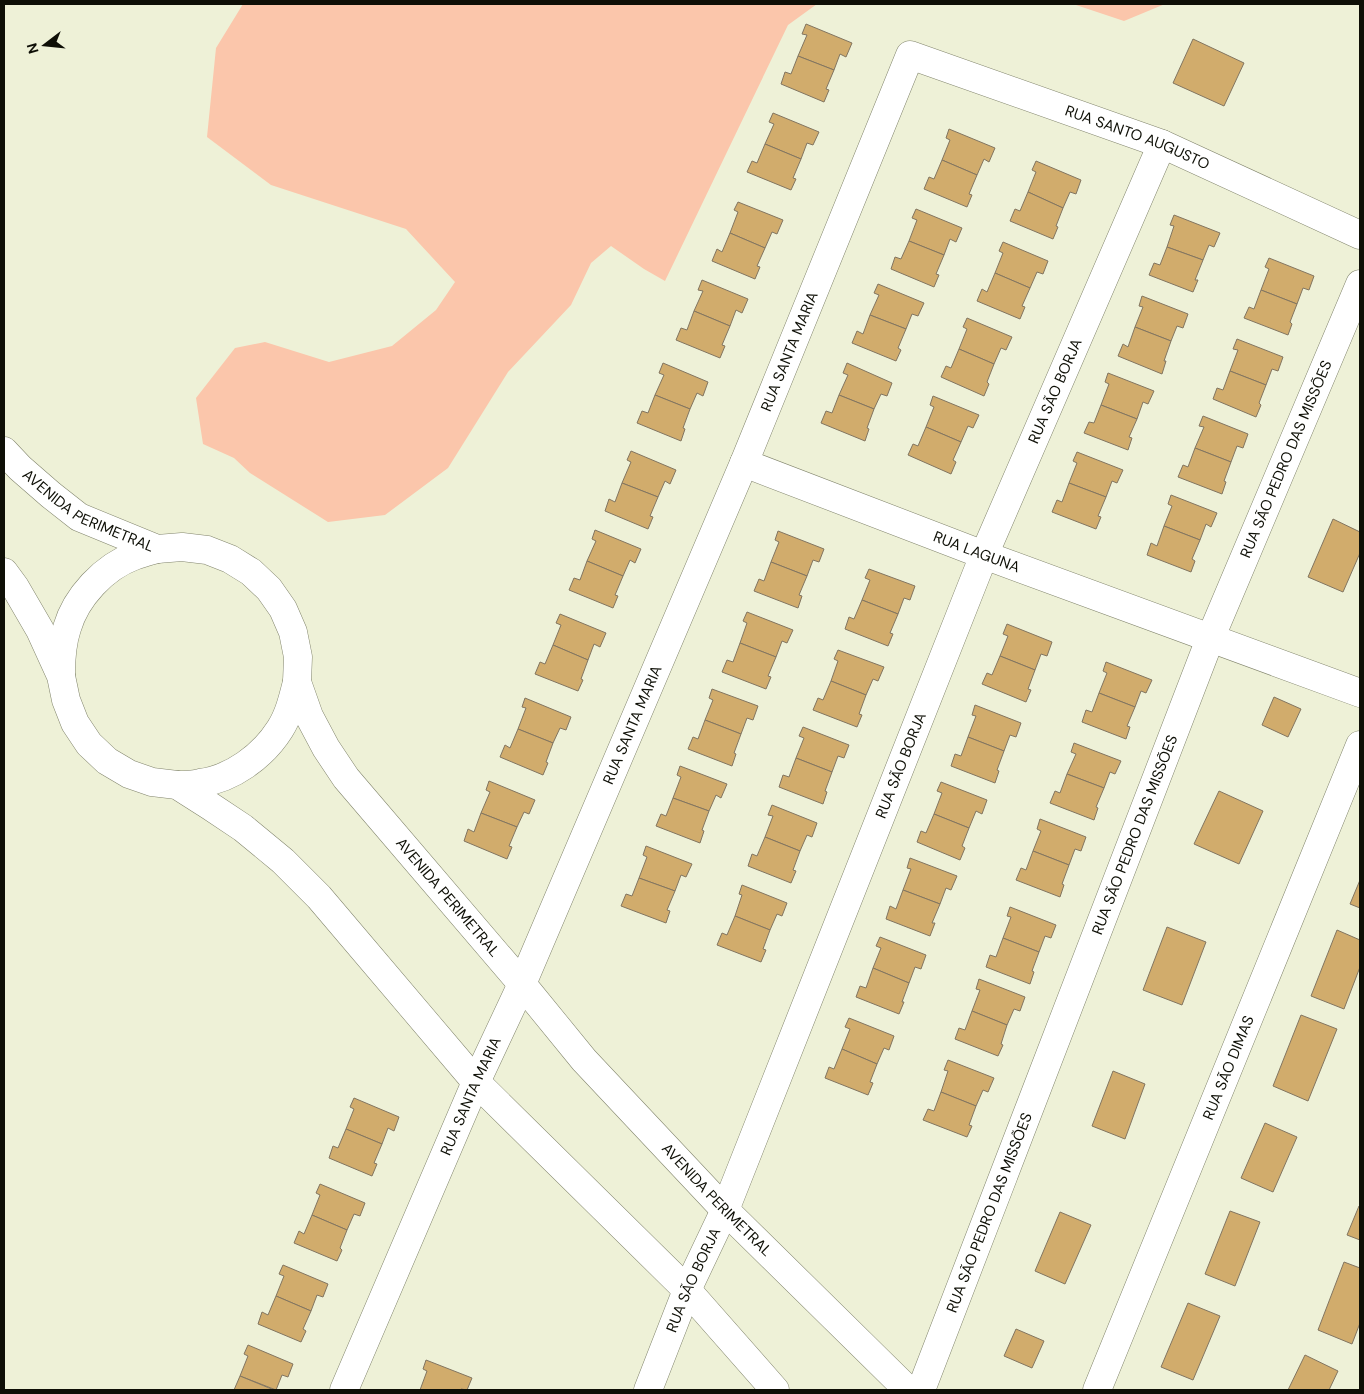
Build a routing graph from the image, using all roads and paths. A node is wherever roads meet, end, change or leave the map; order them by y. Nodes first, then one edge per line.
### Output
1 (910, 54) joint
2 (1162, 144) junction
3 (1360, 235) edge
4 (1360, 284) edge
5 (4, 451) edge
6 (744, 463) junction
7 (157, 549) junction
8 (984, 555) junction
9 (4, 572) edge
10 (1210, 639) junction
11 (61, 676) junction
12 (297, 682) junction
13 (1360, 694) edge
14 (1360, 745) edge
15 (177, 785) junction
16 (522, 984) junction
17 (476, 1082) junction
18 (725, 1210) junction
19 (687, 1290) junction
20 (344, 1390) edge
21 (648, 1390) edge
22 (775, 1390) edge
23 (908, 1390) edge
24 (921, 1390) edge
25 (1097, 1390) edge

1 - 2 street, RUA SANTO AUGUSTO
1 - 6 street, RUA SANTA MARIA
2 - 3 street, RUA SANTO AUGUSTO
2 - 8 street, RUA SÃO BORJA
4 - 10 street, RUA SÃO PEDRO DAS MISSÕES
5 - 7 street, AVENIDA PERIMETRAL
6 - 8 street, RUA LAGUNA
6 - 16 street, RUA SANTA MARIA
7 - 11 street
7 - 12 street, AVENIDA PERIMETRAL
8 - 10 street, RUA LAGUNA
8 - 18 street, RUA SÃO BORJA
9 - 11 street
10 - 13 street, RUA LAGUNA
10 - 24 street, RUA SÃO PEDRO DAS MISSÕES
11 - 15 street
12 - 15 street
12 - 16 street, AVENIDA PERIMETRAL
14 - 25 street, RUA SÃO DIMAS
15 - 17 street
16 - 17 street, RUA SANTA MARIA
16 - 18 street, AVENIDA PERIMETRAL
17 - 19 street
17 - 20 street, RUA SANTA MARIA
18 - 19 street, RUA SÃO BORJA
18 - 23 street, AVENIDA PERIMETRAL
19 - 21 street, RUA SÃO BORJA
19 - 22 street

